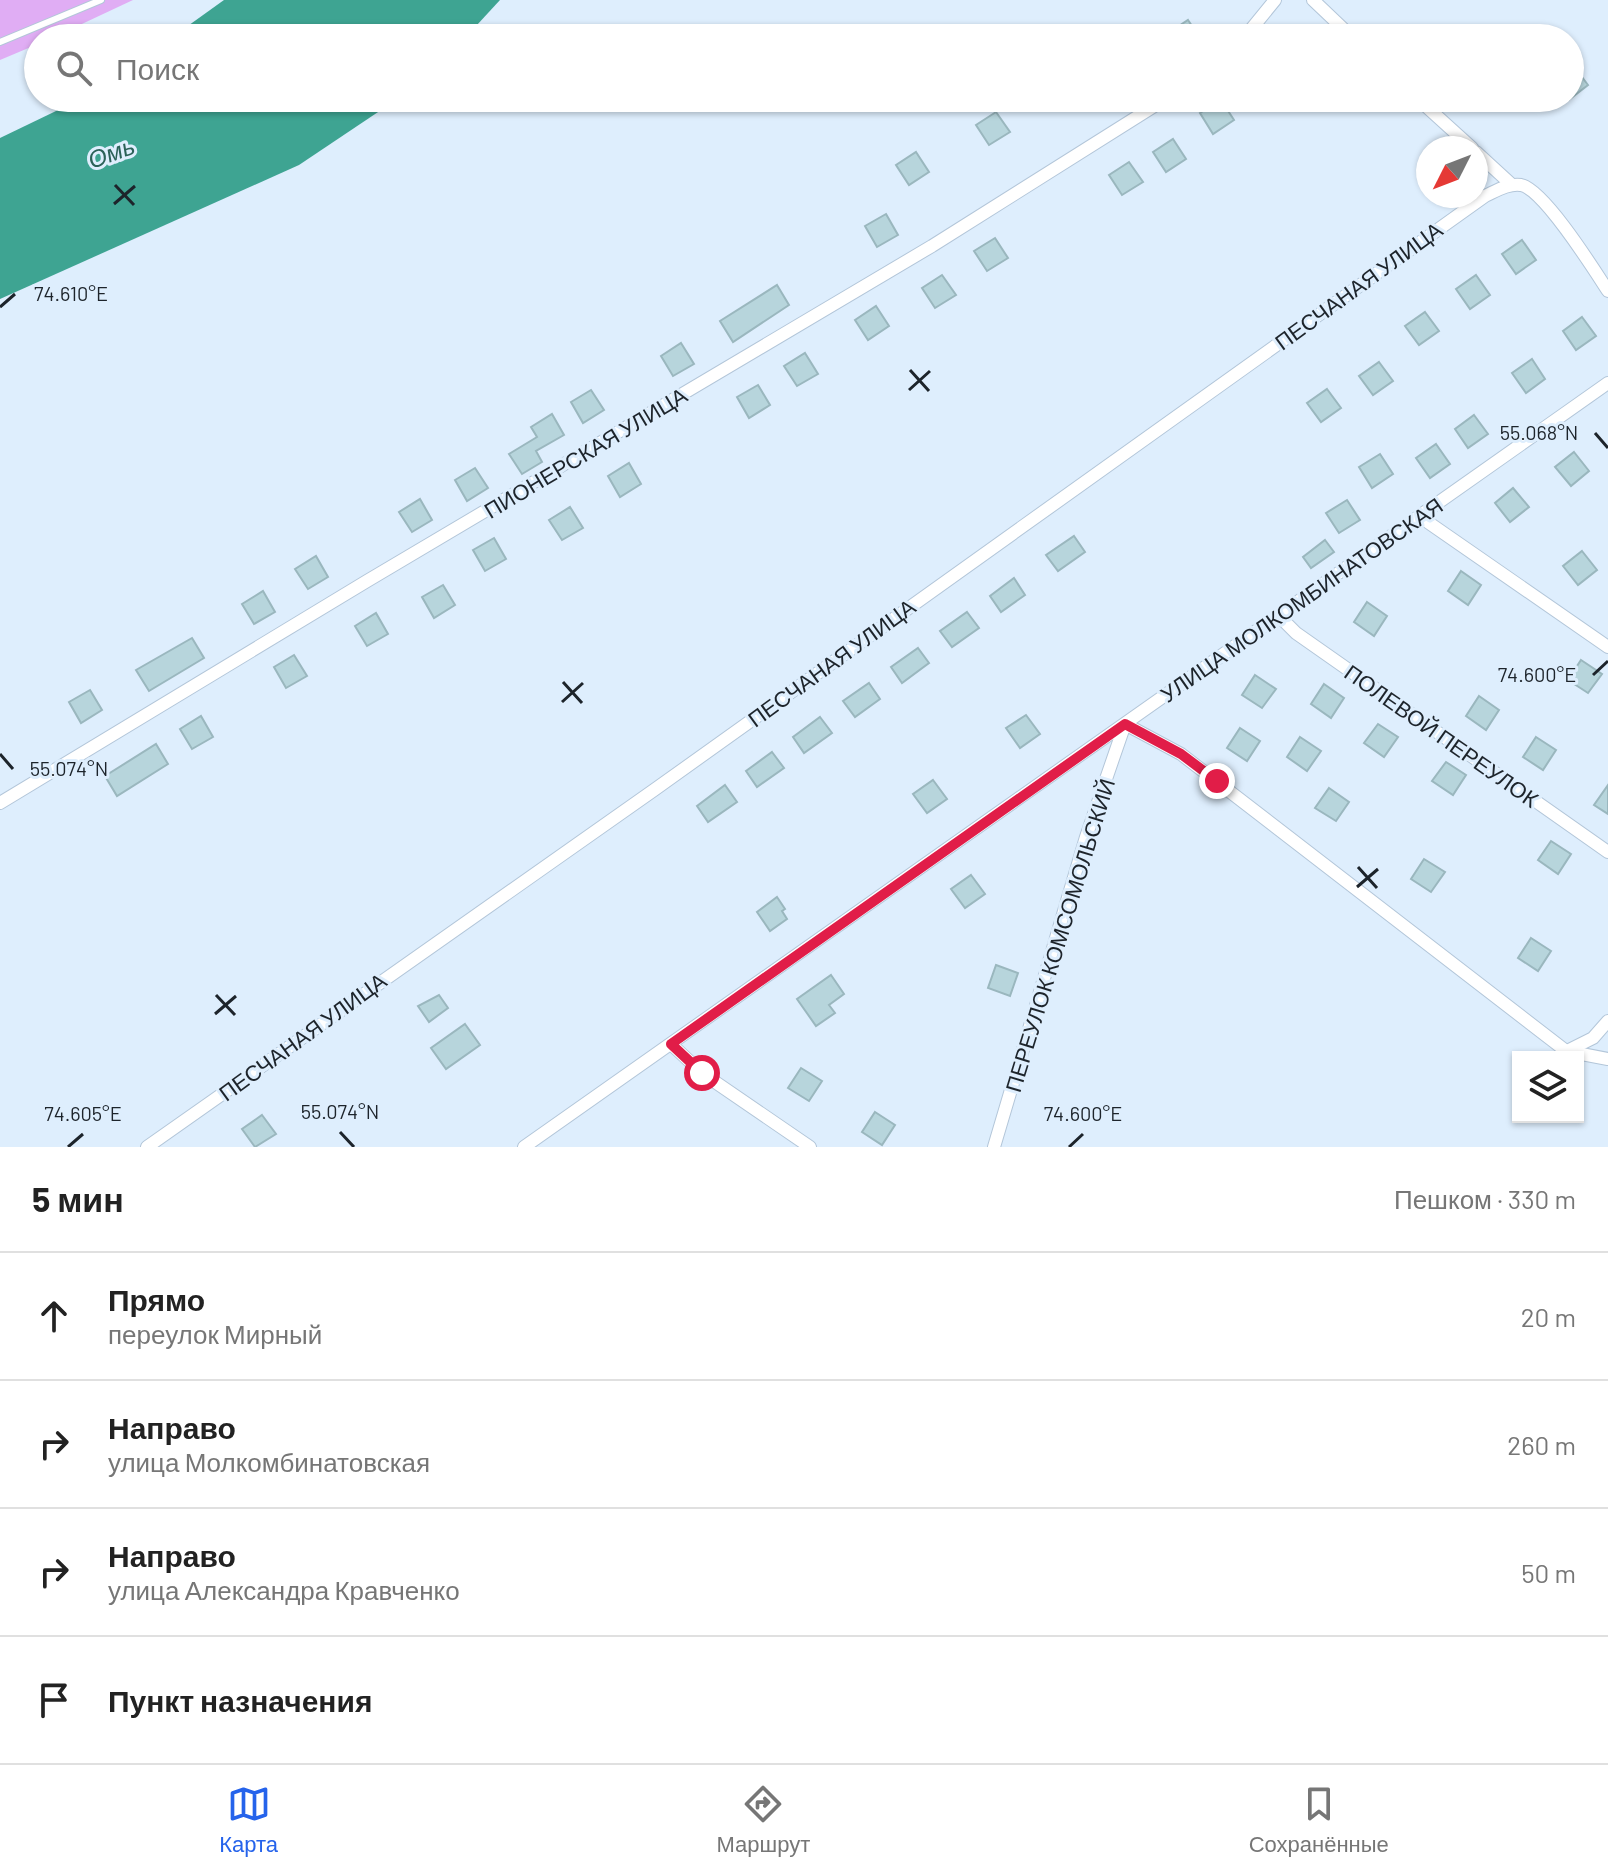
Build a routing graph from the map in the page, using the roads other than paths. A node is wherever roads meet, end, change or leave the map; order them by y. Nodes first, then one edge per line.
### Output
1 (101, 0) edge
2 (1313, 0) edge
3 (1271, 2) edge
4 (43, 24) edge
5 (1254, 24) edge
6 (1338, 24) edge
7 (24, 32) edge
8 (0, 42) edge
9 (1145, 112) edge
10 (1432, 112) edge
11 (1459, 136) edge
12 (1488, 162) edge
13 (1515, 185) junction
14 (1608, 265) edge
15 (1596, 273) junction
16 (1608, 291) edge
17 (1608, 383) edge
18 (1419, 516) junction
19 (1278, 615) junction
20 (1608, 647) edge
21 (1125, 724) junction
22 (0, 803) edge
23 (1608, 852) edge
24 (1608, 1021) edge
25 (671, 1044) junction
26 (1566, 1051) joint
27 (1584, 1054) edge
28 (1608, 1059) edge
29 (147, 1147) edge
30 (524, 1147) edge
31 (810, 1147) edge
32 (994, 1147) edge

1 - 4 lane
2 - 6 street
3 - 5 street
7 - 8 lane
9 - 22 street, ПИОНЕРСКАЯ УЛИЦА
10 - 11 street
12 - 13 street
13 - 15 street
13 - 29 street, ПЕСЧАНАЯ УЛИЦА
14 - 15 street
15 - 16 street
17 - 18 street, УЛИЦА МОЛКОМБИНАТОВСКАЯ
18 - 19 street, УЛИЦА МОЛКОМБИНАТОВСКАЯ
18 - 20 street
19 - 21 street, УЛИЦА МОЛКОМБИНАТОВСКАЯ
19 - 23 street, ПОЛЕВОЙ ПЕРЕУЛОК
21 - 25 street, УЛИЦА МОЛКОМБИНАТОВСКАЯ
21 - 26 street
21 - 32 street, ПЕРЕУЛОК КОМСОМОЛЬСКИЙ
24 - 26 street
25 - 30 street, УЛИЦА МОЛКОМБИНАТОВСКАЯ
25 - 31 street
27 - 28 street

